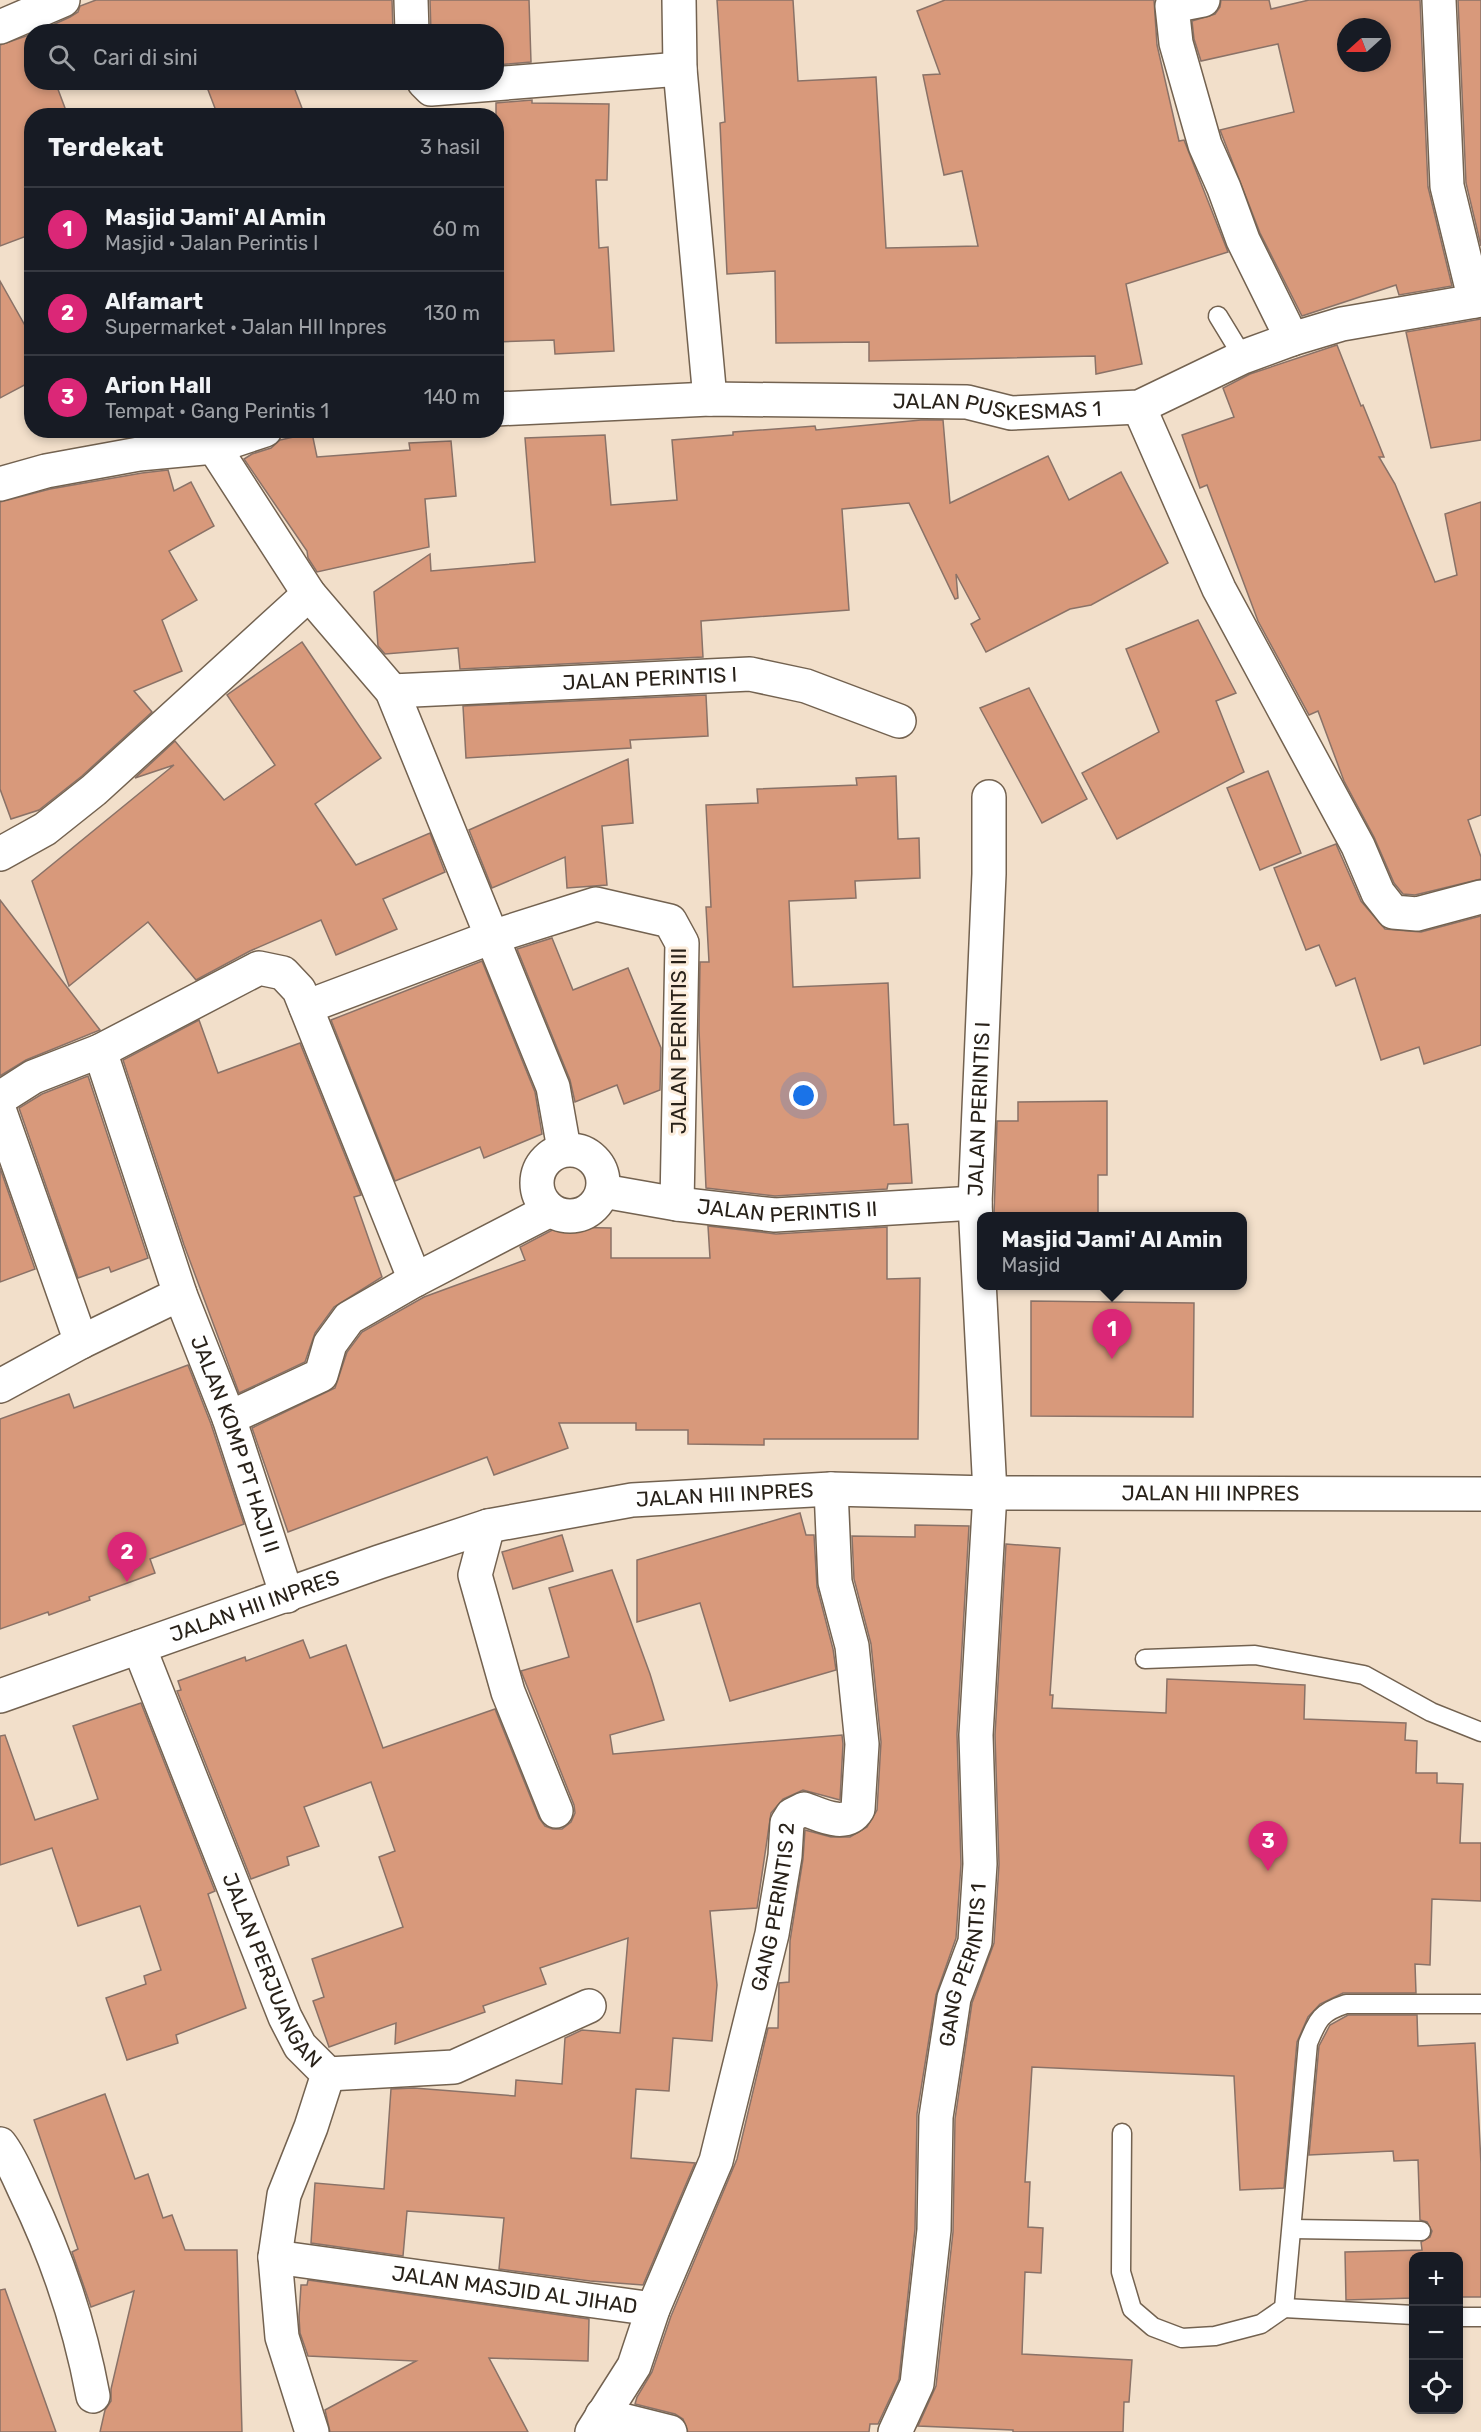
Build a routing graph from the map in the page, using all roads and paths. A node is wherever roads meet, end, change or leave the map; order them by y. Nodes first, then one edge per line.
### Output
1 (63, 0) edge
2 (411, 0) edge
3 (679, 0) edge
4 (1203, 0) edge
5 (1439, 0) edge
6 (412, 24) edge
7 (0, 27) edge
8 (680, 69) junction
9 (504, 82) edge
10 (1478, 300) edge
11 (1218, 316) dead end
12 (1292, 339) junction
13 (1244, 357) junction
14 (710, 399) junction
15 (1139, 407) junction
16 (504, 409) edge
17 (241, 438) edge
18 (214, 447) junction
19 (0, 484) edge
20 (309, 594) junction
21 (392, 691) junction
22 (899, 721) dead end
23 (989, 797) dead end
24 (0, 854) edge
25 (1481, 897) edge
26 (492, 937) junction
27 (306, 1007) junction
28 (100, 1051) junction
29 (0, 1098) edge
30 (0, 1112) edge
31 (564, 1149) junction
32 (603, 1191) junction
33 (975, 1203) junction
34 (677, 1204) junction
35 (550, 1210) junction
36 (977, 1242) edge
37 (415, 1280) junction
38 (980, 1290) edge
39 (180, 1294) junction
40 (81, 1342) junction
41 (0, 1386) edge
42 (229, 1418) junction
43 (831, 1489) junction
44 (990, 1493) junction
45 (1481, 1494) edge
46 (488, 1526) junction
47 (287, 1596) junction
48 (139, 1647) junction
49 (1145, 1659) dead end
50 (0, 1696) edge
51 (1481, 1732) edge
52 (556, 1810) dead end
53 (1481, 2004) edge
54 (589, 2006) dead end
55 (328, 2074) junction
56 (1122, 2133) dead end
57 (4, 2151) edge
58 (1292, 2229) junction
59 (1421, 2231) dead end
60 (275, 2257) junction
61 (1284, 2308) junction
62 (653, 2309) junction
63 (1409, 2315) edge
64 (1463, 2317) edge
65 (1481, 2317) edge
66 (93, 2396) dead end
67 (597, 2424) edge
68 (312, 2432) edge
69 (670, 2432) edge
70 (895, 2432) edge

1 - 7 street
2 - 6 street
3 - 8 street
4 - 12 street
5 - 10 street
8 - 9 street
8 - 14 street
10 - 12 street, JALAN PUSKESMAS 1
11 - 13 lane
12 - 13 street, JALAN PUSKESMAS 1
13 - 15 street, JALAN PUSKESMAS 1
14 - 15 street, JALAN PUSKESMAS 1
14 - 16 street, JALAN PUSKESMAS 1
15 - 25 street
17 - 18 street
18 - 19 street
18 - 20 street
20 - 21 street
20 - 24 street
21 - 22 street, JALAN PERINTIS I
21 - 26 street
23 - 33 street, JALAN PERINTIS I
26 - 27 street, JALAN PERINTIS III
26 - 31 street
26 - 34 street, JALAN PERINTIS III
27 - 28 street
27 - 37 street
28 - 29 street
28 - 39 street, JALAN KOMP PT HAJI II
30 - 40 street
31 - 32 street
31 - 35 street
32 - 34 street, JALAN PERINTIS II
32 - 35 street
33 - 34 street, JALAN PERINTIS II
33 - 36 street, JALAN PERINTIS I
35 - 37 street
37 - 42 street
38 - 44 street, JALAN PERINTIS I
39 - 40 street
39 - 42 street, JALAN KOMP PT HAJI II
40 - 41 street
42 - 47 street, JALAN KOMP PT HAJI II
43 - 44 street, JALAN HII INPRES
43 - 46 street, JALAN HII INPRES
43 - 62 street, GANG PERINTIS 2
44 - 45 street, JALAN HII INPRES
44 - 70 street, GANG PERINTIS 1
46 - 47 street, JALAN HII INPRES
46 - 52 street
47 - 48 street, JALAN HII INPRES
48 - 50 street, JALAN HII INPRES
48 - 55 street, JALAN PERJUANGAN
49 - 51 lane
53 - 58 lane
54 - 55 street
55 - 60 street, JALAN PERJUANGAN
56 - 61 lane
57 - 66 street
58 - 59 lane
58 - 61 lane
60 - 62 street, JALAN MASJID AL JIHAD
60 - 68 street, JALAN PERJUANGAN
61 - 63 lane
62 - 67 street, JALAN MASJID AL JIHAD
64 - 65 lane
67 - 69 street

